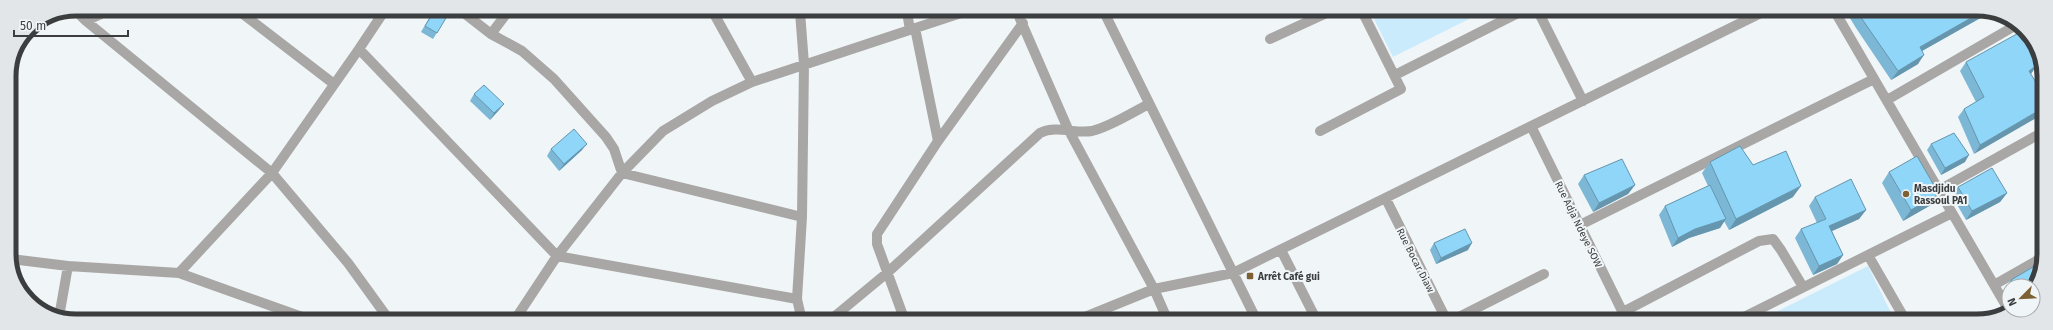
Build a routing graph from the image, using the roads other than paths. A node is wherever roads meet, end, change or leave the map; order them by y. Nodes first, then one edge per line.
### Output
1 (246, 16) edge
2 (381, 16) edge
3 (468, 16) edge
4 (505, 16) edge
5 (715, 16) edge
6 (799, 16) edge
7 (908, 16) edge
8 (952, 16) edge
9 (1019, 16) edge
10 (1106, 16) edge
11 (1320, 16) edge
12 (1364, 16) edge
13 (1512, 16) edge
14 (1540, 16) edge
15 (1755, 16) edge
16 (1837, 16) edge
17 (82, 17) edge
18 (1023, 23) junction
19 (2012, 27) edge
20 (913, 29) junction
21 (491, 34) junction
22 (1270, 39) dead end
23 (359, 49) junction
24 (804, 64) junction
25 (1394, 76) junction
26 (1874, 79) junction
27 (752, 82) junction
28 (334, 84) junction
29 (1887, 100) junction
30 (1583, 101) junction
31 (1148, 104) junction
32 (1531, 126) junction
33 (1068, 129) junction
34 (1320, 131) dead end
35 (2037, 135) edge
36 (938, 141) junction
37 (272, 173) junction
38 (622, 173) junction
39 (1939, 190) junction
40 (1386, 199) junction
41 (1952, 213) junction
42 (802, 216) junction
43 (1580, 226) junction
44 (1281, 250) junction
45 (1868, 255) junction
46 (557, 256) junction
47 (16, 259) edge
48 (2036, 261) edge
49 (68, 266) junction
50 (179, 273) junction
51 (887, 273) junction
52 (1233, 273) junction
53 (1544, 274) dead end
54 (1994, 285) junction
55 (1803, 287) junction
56 (1154, 289) junction
57 (2001, 297) edge
58 (797, 299) junction
59 (60, 312) edge
60 (294, 314) edge
61 (386, 314) edge
62 (519, 314) edge
63 (800, 314) edge
64 (837, 314) edge
65 (902, 314) edge
66 (1092, 314) edge
67 (1165, 314) edge
68 (1253, 314) edge
69 (1313, 314) edge
70 (1444, 314) edge
71 (1465, 314) edge
72 (1624, 314) edge
73 (1629, 314) edge
74 (1750, 314) edge
75 (1902, 314) edge

1 - 28 street
2 - 23 street
3 - 21 street
4 - 21 street
5 - 27 street
6 - 24 street
7 - 20 street
8 - 20 street
9 - 18 street
10 - 31 street
11 - 22 street
12 - 25 street
13 - 25 street
14 - 30 street
15 - 30 street
16 - 26 street
17 - 37 street
18 - 33 street
18 - 36 street
19 - 29 street
20 - 24 street
20 - 36 street
21 - 38 street
23 - 28 street
23 - 46 street
24 - 27 street
24 - 42 street
25 - 34 street
26 - 29 street
26 - 43 street
27 - 38 street
28 - 37 street
29 - 39 street
30 - 32 street
31 - 33 street
31 - 52 street
32 - 40 street
32 - 43 street, Rue Adja Ndeye SOW
33 - 51 street
33 - 56 street
35 - 39 street
36 - 51 street
37 - 50 street
37 - 61 street
38 - 42 street
38 - 46 street
39 - 41 street
40 - 44 street
40 - 70 street, Rue Bocar Diaw
41 - 45 street
41 - 54 street
42 - 58 street
43 - 72 street, Rue Adja Ndeye SOW
44 - 52 street
44 - 69 street
45 - 55 street
45 - 75 street
46 - 58 street
46 - 62 street
47 - 49 street
48 - 54 street
49 - 50 street
49 - 59 street
50 - 60 street
51 - 64 street
51 - 65 street
52 - 56 street
52 - 68 street
53 - 71 street
54 - 57 street
55 - 73 street
55 - 74 street
56 - 66 street
56 - 67 street
58 - 63 street

